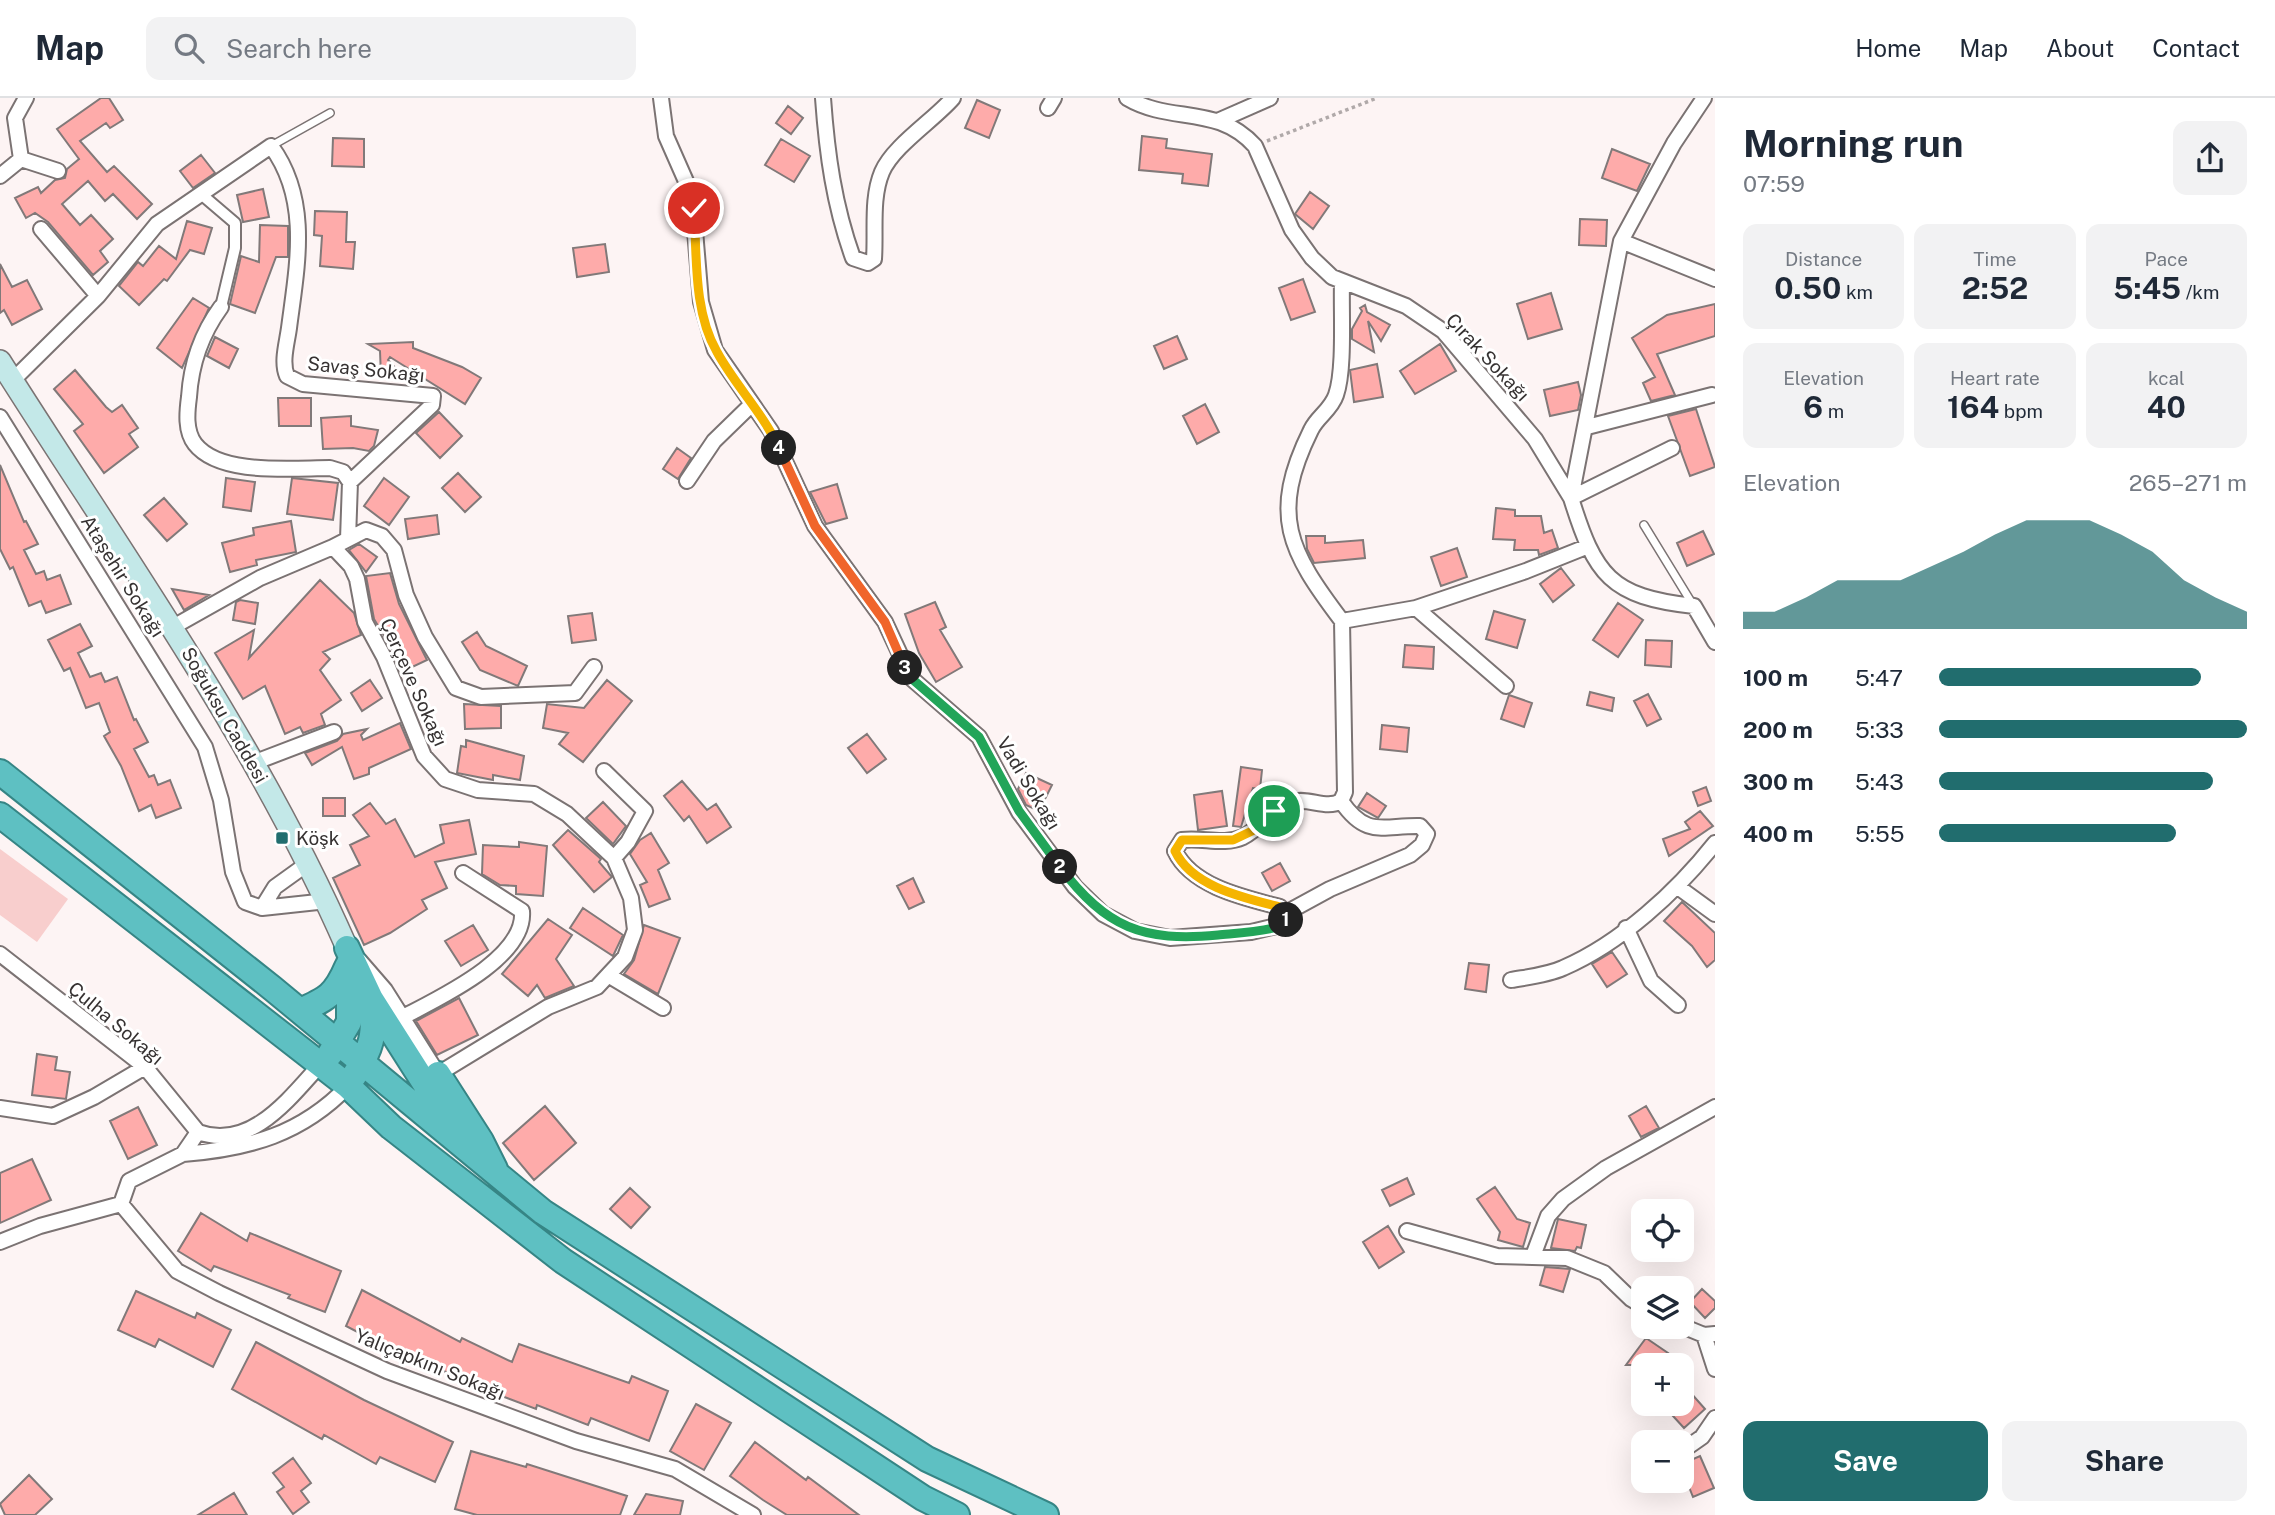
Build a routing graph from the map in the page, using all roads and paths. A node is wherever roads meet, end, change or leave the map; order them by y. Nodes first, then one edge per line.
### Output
1 (26, 98) edge
2 (661, 98) edge
3 (822, 98) edge
4 (953, 98) edge
5 (1127, 98) edge
6 (1270, 98) edge
7 (1377, 98) edge
8 (1704, 98) edge
9 (330, 113) dead end
10 (1220, 120) junction
11 (271, 146) junction
12 (1255, 146) junction
13 (21, 159) junction
14 (58, 171) dead end
15 (0, 176) edge
16 (201, 194) junction
17 (41, 229) dead end
18 (1621, 241) junction
19 (1715, 279) edge
20 (1342, 282) junction
21 (98, 296) junction
22 (221, 307) joint
23 (0, 361) edge
24 (12, 381) junction
25 (1712, 395) dead end
26 (751, 405) junction
27 (0, 417) edge
28 (1587, 427) junction
29 (1672, 448) dead end
30 (687, 481) dead end
31 (350, 482) junction
32 (1571, 498) junction
33 (1644, 525) dead end
34 (348, 539) junction
35 (333, 547) junction
36 (1586, 547) junction
37 (1693, 606) junction
38 (1416, 608) junction
39 (1342, 621) junction
40 (173, 627) junction
41 (1715, 642) edge
42 (594, 667) dead end
43 (1506, 686) dead end
44 (334, 732) dead end
45 (253, 763) junction
46 (604, 771) dead end
47 (0, 772) edge
48 (1341, 801) junction
49 (0, 815) edge
50 (1715, 843) edge
51 (614, 859) junction
52 (307, 864) junction
53 (463, 873) dead end
54 (1678, 887) junction
55 (327, 901) junction
56 (262, 908) junction
57 (1286, 913) junction
58 (1715, 914) edge
59 (1626, 928) junction
60 (0, 954) edge
61 (348, 956) junction
62 (608, 975) junction
63 (1511, 980) dead end
64 (371, 999) junction
65 (1678, 1005) dead end
66 (663, 1008) dead end
67 (300, 1011) junction
68 (403, 1017) junction
69 (338, 1043) junction
70 (362, 1063) junction
71 (319, 1066) junction
72 (145, 1067) junction
73 (438, 1073) junction
74 (348, 1086) junction
75 (1715, 1107) edge
76 (0, 1108) edge
77 (198, 1132) junction
78 (468, 1153) junction
79 (183, 1154) junction
80 (498, 1176) junction
81 (121, 1204) junction
82 (1407, 1231) dead end
83 (0, 1242) edge
84 (1533, 1256) junction
85 (1631, 1299) edge
86 (1709, 1334) edge
87 (1715, 1369) edge
88 (1715, 1418) edge
89 (1694, 1443) edge
90 (753, 1515) edge
91 (957, 1515) edge
92 (1046, 1515) edge

1 - 13 street
2 - 26 street, Vadi Sokağı
3 - 4 street
5 - 10 street, Çırak Sokağı
6 - 10 street
7 - 12 path
8 - 18 street
9 - 11 lane
10 - 12 street, Çırak Sokağı
11 - 16 street
11 - 31 street, Savaş Sokağı
12 - 20 street, Çırak Sokağı
13 - 14 street
13 - 15 street
16 - 21 street
16 - 22 street
17 - 21 street
18 - 19 street
18 - 28 street
20 - 32 street, Çırak Sokağı
20 - 39 street
21 - 24 street
22 - 31 street
23 - 24 main road, Soğuksu Caddesi
24 - 40 main road, Soğuksu Caddesi
25 - 28 street
26 - 30 street
26 - 57 street, Vadi Sokağı
27 - 56 street, Ataşehir Sokağı
28 - 32 street
29 - 32 street
31 - 34 street
32 - 36 street, Çırak Sokağı
33 - 37 lane
34 - 35 street
34 - 42 street
35 - 40 street
35 - 51 street, Çerçeve Sokağı
36 - 37 street
36 - 38 street
37 - 41 street
38 - 39 street
38 - 43 street
39 - 48 street
40 - 45 main road, Soğuksu Caddesi
44 - 45 street
45 - 52 main road, Soğuksu Caddesi
46 - 51 street
47 - 67 highway
48 - 57 street
48 - 57 street
49 - 71 highway
50 - 54 street
51 - 62 street, Çerçeve Sokağı
52 - 55 main road, Soğuksu Caddesi
52 - 56 street
53 - 68 street
54 - 58 street
54 - 59 street
55 - 56 street
55 - 61 main road, Soğuksu Caddesi
59 - 63 street
59 - 65 street
60 - 72 street, Çulha Sokağı
61 - 64 highway
61 - 67 highway
61 - 68 street, Soğuksu Caddesi
61 - 69 highway
62 - 66 street
62 - 73 street, Çerçeve Sokağı
64 - 70 highway
64 - 78 highway
67 - 69 highway
68 - 73 street, Soğuksu Caddesi
69 - 70 highway
69 - 71 highway
70 - 74 highway
70 - 78 highway
71 - 74 highway
71 - 77 street
72 - 76 street
72 - 77 street, Çulha Sokağı
73 - 80 highway
74 - 79 street
74 - 91 highway
75 - 84 street
77 - 79 street
78 - 80 highway
79 - 81 street
80 - 92 highway
81 - 83 street
81 - 90 street, Yalıçapkını Sokağı
82 - 84 street
84 - 85 street
86 - 87 street
88 - 89 street

